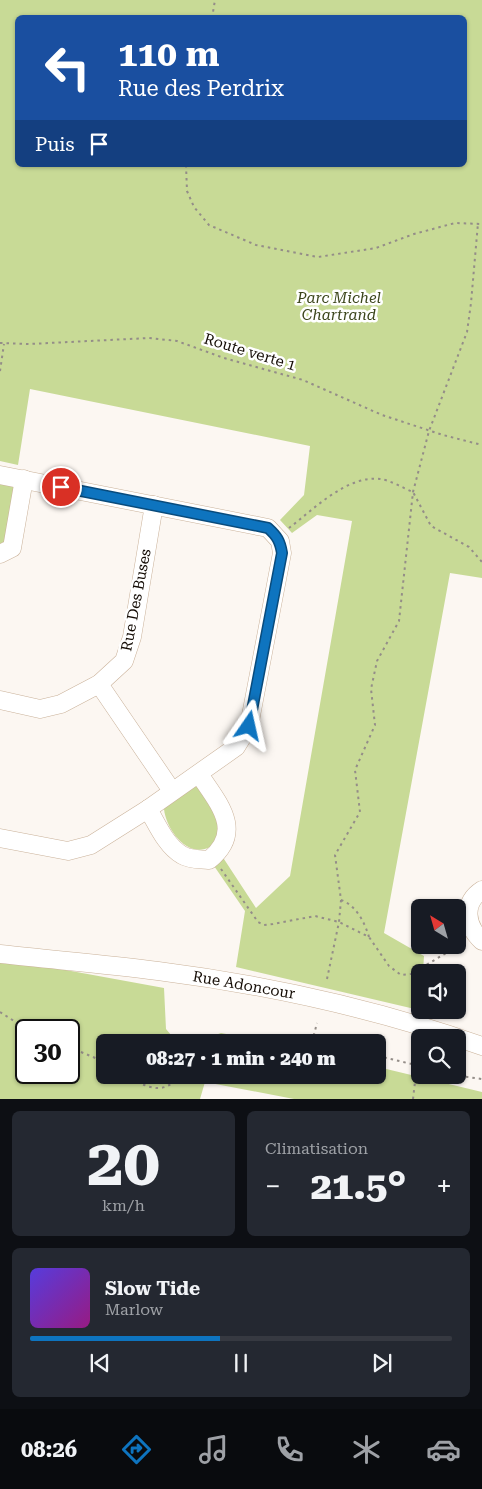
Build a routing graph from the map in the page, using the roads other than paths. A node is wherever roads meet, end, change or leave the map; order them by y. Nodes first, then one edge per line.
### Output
1 (0, 475) edge
2 (24, 479) junction
3 (154, 505) junction
4 (0, 554) edge
5 (99, 684) junction
6 (0, 700) edge
7 (200, 774) junction
8 (172, 792) junction
9 (148, 809) junction
10 (0, 838) edge
11 (482, 890) edge
12 (479, 938) edge
13 (0, 954) edge
14 (482, 1046) edge

1 - 2 street
2 - 3 street
2 - 4 street
3 - 5 street, Rue Des Buses
3 - 7 street
5 - 6 street, Rue Des Buses
5 - 8 street
7 - 8 street
7 - 9 street
8 - 9 street
9 - 10 street
11 - 12 street
13 - 14 street, Rue Adoncour

